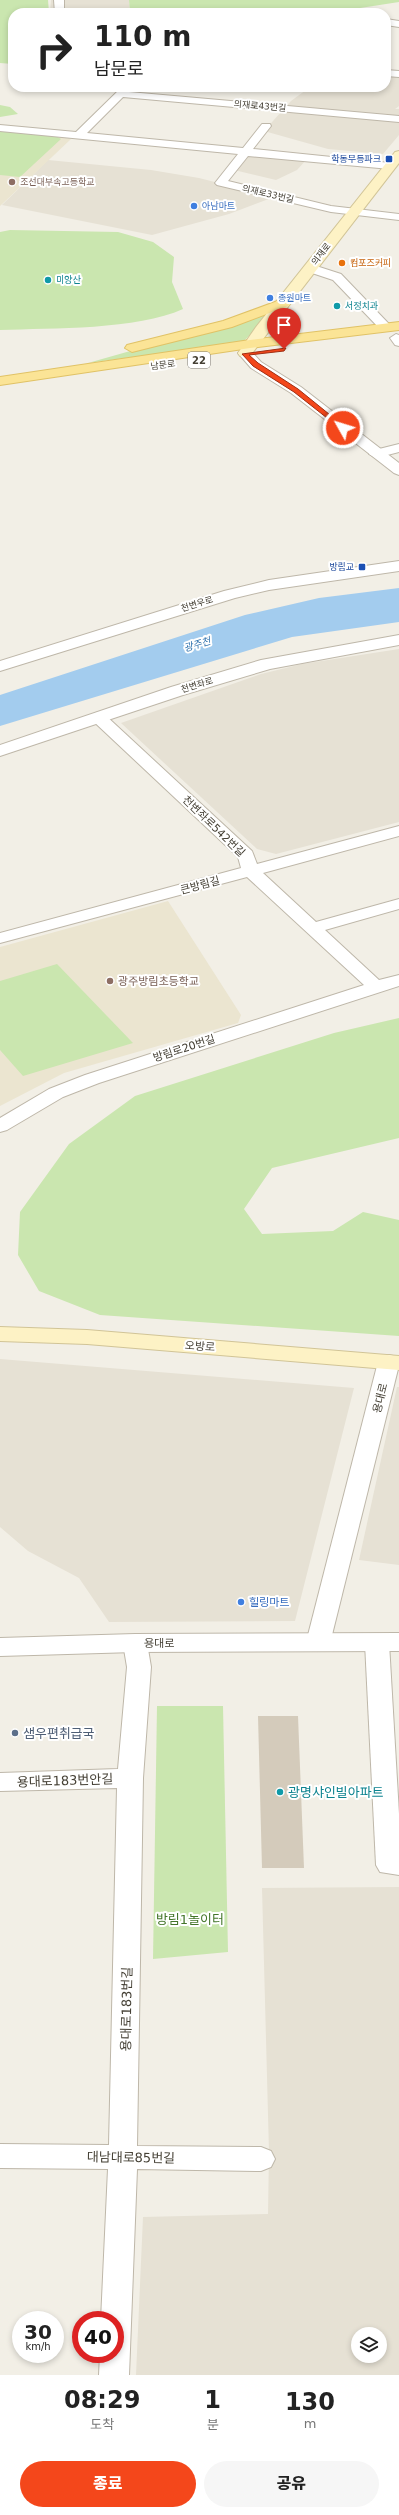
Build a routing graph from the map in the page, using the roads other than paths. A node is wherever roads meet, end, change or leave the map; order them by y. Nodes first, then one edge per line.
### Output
1 (122, 92) edge
2 (143, 92) edge
3 (399, 119) edge
4 (266, 126) dead end
5 (0, 128) edge
6 (79, 135) junction
7 (244, 151) junction
8 (399, 155) edge
9 (390, 166) junction
10 (354, 212) junction
11 (399, 217) edge
12 (310, 268) junction
13 (283, 303) junction
14 (396, 334) edge
15 (247, 349) junction
16 (0, 379) edge
17 (0, 390) edge
18 (399, 448) edge
19 (376, 454) junction
20 (399, 470) edge
21 (399, 566) edge
22 (399, 640) edge
23 (0, 666) edge
24 (98, 717) junction
25 (0, 751) edge
26 (399, 831) edge
27 (251, 871) junction
28 (399, 904) edge
29 (313, 928) junction
30 (0, 938) edge
31 (399, 980) edge
32 (376, 987) junction
33 (0, 1126) edge
34 (0, 1334) edge
35 (394, 1363) edge
36 (318, 1642) junction
37 (135, 1643) junction
38 (388, 1643) edge
39 (0, 1646) edge
40 (130, 1778) junction
41 (0, 1782) edge
42 (394, 1865) edge
43 (0, 2156) edge
44 (123, 2157) junction
45 (261, 2159) dead end
46 (114, 2375) edge

1 - 6 street
2 - 3 street, 의재로43번길
4 - 7 street, 의재로33번길
5 - 6 street
6 - 7 street
7 - 9 street
7 - 10 street, 의재로33번길
8 - 9 main road, 의재로
9 - 10 main road, 의재로
10 - 11 street
10 - 12 main road, 의재로
12 - 13 main road, 의재로
12 - 14 street, 남문로
13 - 15 main road, 의재로
13 - 16 main road
14 - 15 main road, 남문로 / 22
15 - 16 main road, 남문로 / 22
15 - 17 main road, 남문로 / 22
15 - 19 street
18 - 19 street
19 - 20 street
21 - 23 street, 천변우로
22 - 24 street, 천변좌로
24 - 25 street, 천변좌로
24 - 27 street, 천변좌로542번길
26 - 27 street, 큰방림길
27 - 29 street, 천변좌로542번길
27 - 30 street, 큰방림길
28 - 29 street
29 - 32 street, 천변좌로542번길
31 - 32 street, 방림로20번길
32 - 33 street, 방림로20번길
34 - 35 main road, 오방로
35 - 36 street, 용대로
36 - 37 street, 용대로
36 - 38 street, 용대로
37 - 39 street, 용대로
37 - 40 street, 용대로183번길
38 - 42 street, 용대로
40 - 41 street, 용대로183번안길
40 - 44 street, 용대로183번길
43 - 44 street, 대남대로85번길
44 - 45 street, 대남대로85번길
44 - 46 street, 용대로183번길

